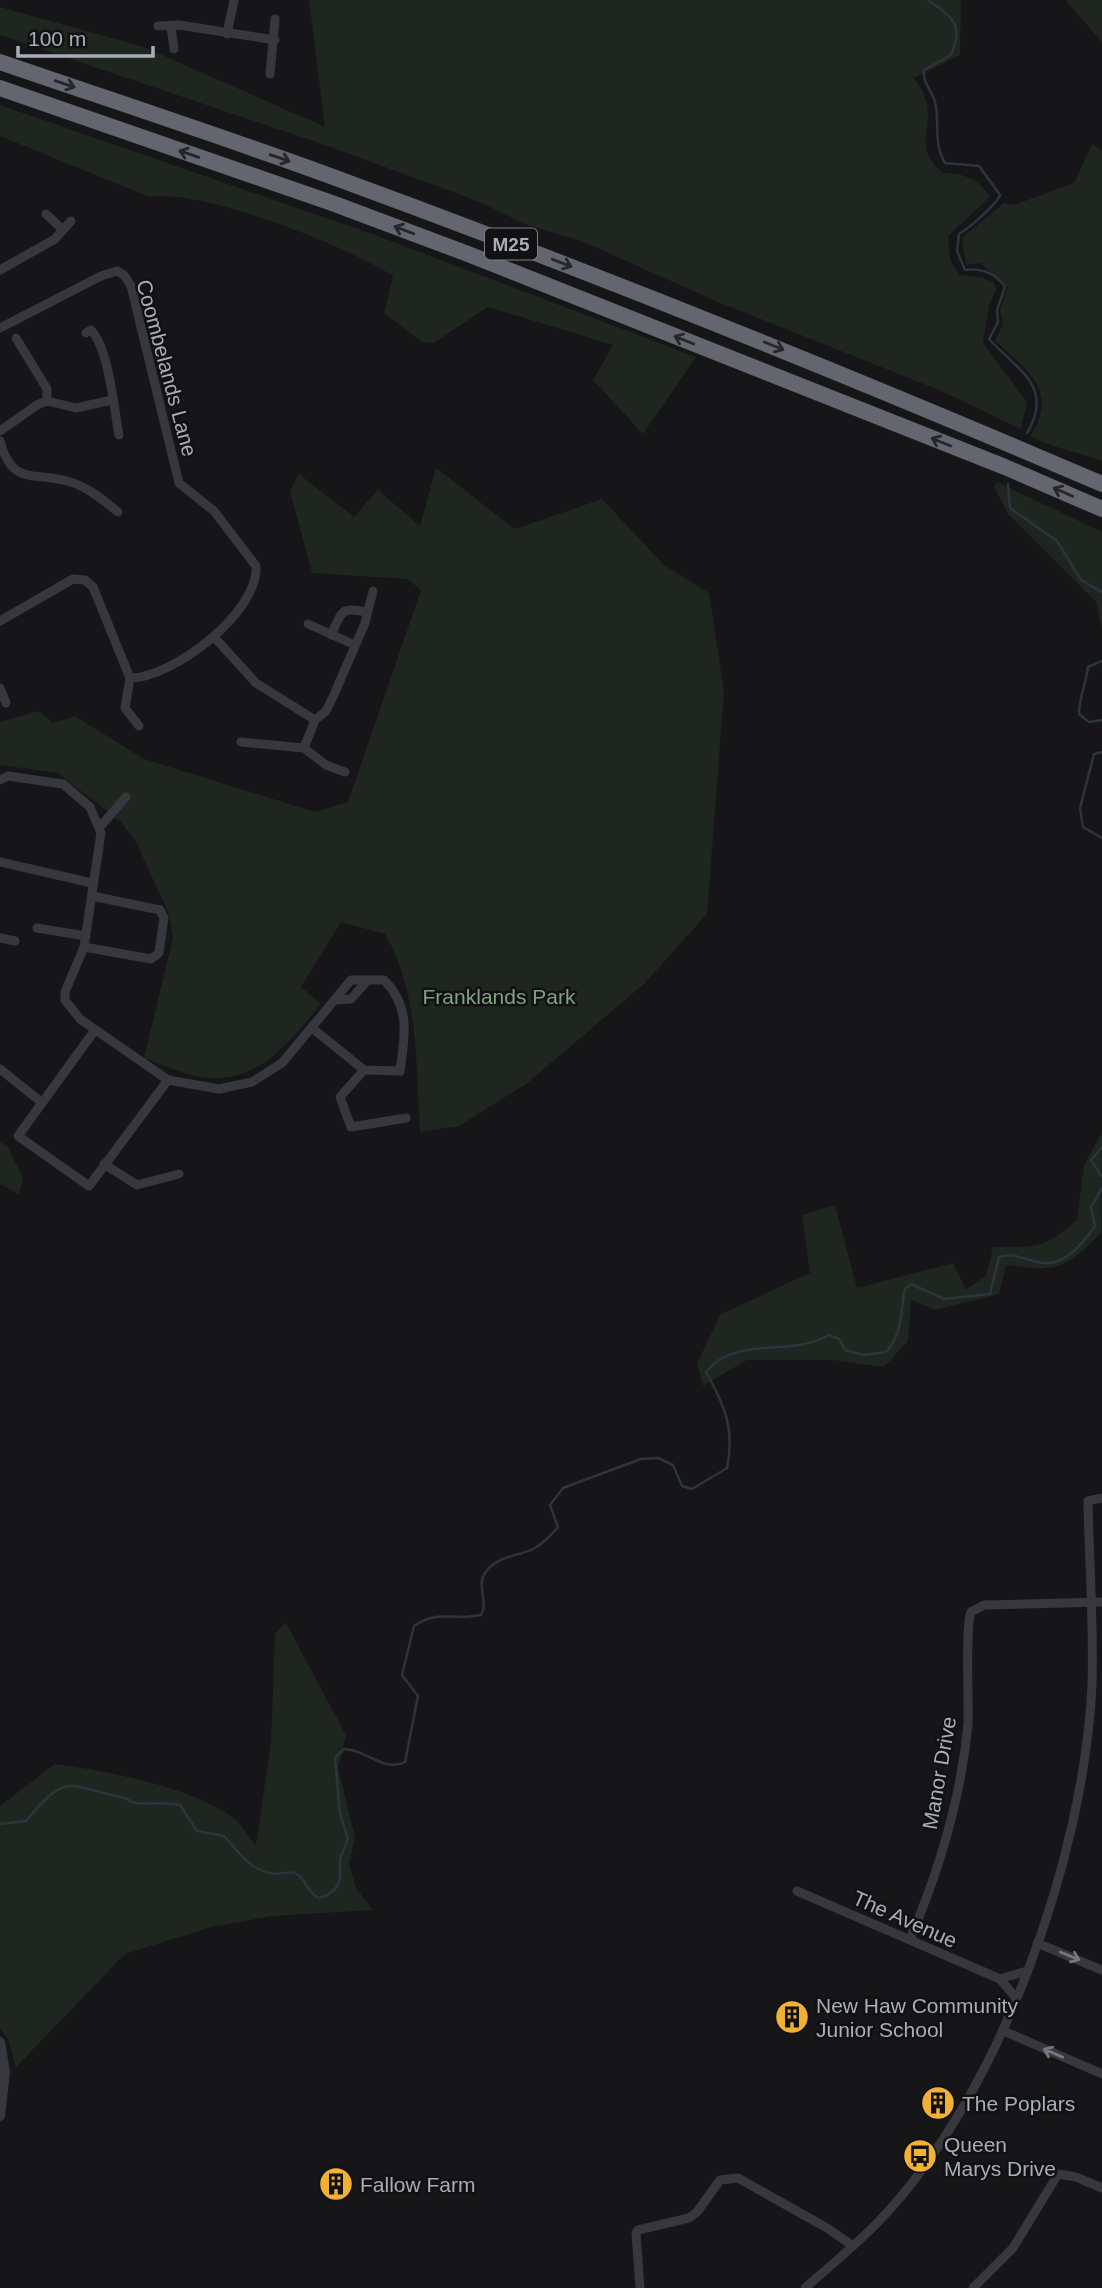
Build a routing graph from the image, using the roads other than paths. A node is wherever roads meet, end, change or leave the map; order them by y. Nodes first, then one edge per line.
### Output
1 (233, 0) edge
2 (275, 19) dead end
3 (158, 26) dead end
4 (171, 26) junction
5 (227, 34) junction
6 (275, 40) junction
7 (174, 49) dead end
8 (0, 62) edge
9 (270, 74) dead end
10 (0, 88) edge
11 (46, 214) dead end
12 (71, 221) dead end
13 (63, 230) junction
14 (1, 268) edge
15 (0, 328) edge
16 (86, 332) dead end
17 (16, 338) dead end
18 (112, 400) junction
19 (47, 401) junction
20 (0, 431) edge
21 (119, 435) dead end
22 (0, 441) edge
23 (1102, 484) edge
24 (1102, 509) edge
25 (118, 512) dead end
26 (373, 592) dead end
27 (366, 612) junction
28 (0, 621) edge
29 (308, 624) dead end
30 (331, 635) junction
31 (214, 637) junction
32 (355, 645) junction
33 (130, 678) junction
34 (0, 688) edge
35 (6, 704) dead end
36 (315, 720) junction
37 (139, 726) dead end
38 (241, 742) dead end
39 (304, 748) junction
40 (345, 772) dead end
41 (0, 780) edge
42 (126, 797) dead end
43 (99, 828) junction
44 (0, 862) edge
45 (92, 883) junction
46 (92, 896) junction
47 (37, 928) dead end
48 (86, 936) junction
49 (0, 938) edge
50 (15, 941) dead end
51 (84, 947) junction
52 (368, 980) junction
53 (335, 1000) junction
54 (312, 1028) junction
55 (95, 1030) junction
56 (0, 1069) edge
57 (364, 1070) junction
58 (168, 1080) junction
59 (40, 1101) junction
60 (406, 1118) dead end
61 (104, 1164) junction
62 (180, 1174) dead end
63 (1102, 1499) edge
64 (1090, 1602) junction
65 (1102, 1602) edge
66 (797, 1891) dead end
67 (910, 1939) junction
68 (1037, 1943) junction
69 (1102, 1970) edge
70 (1027, 1971) junction
71 (1000, 1979) junction
72 (1016, 1998) junction
73 (1004, 2031) junction
74 (0, 2042) edge
75 (1102, 2074) edge
76 (0, 2116) edge
77 (1102, 2188) edge
78 (853, 2246) junction
79 (640, 2288) edge
80 (805, 2288) edge
81 (973, 2288) edge

1 - 5 street
2 - 6 street
3 - 4 street
4 - 5 street
4 - 7 street
5 - 6 street
6 - 9 street
8 -> 23 highway, M25
24 -> 10 highway, M25
11 - 13 street
12 - 13 street
13 - 14 street
15 - 31 street, Coombelands Lane
16 - 18 street
17 - 19 street
18 - 19 street
18 - 21 street
19 - 20 street
22 - 25 street
26 - 27 street
27 - 30 street
27 - 32 street
28 - 33 street
29 - 30 street
30 - 32 street
31 - 33 street
31 - 36 street
32 - 36 street
33 - 37 street
34 - 35 street
36 - 39 street
38 - 39 street
39 - 40 street
41 - 43 street
42 - 43 street
43 - 45 street
44 - 45 street
45 - 46 street
46 - 48 street
46 - 51 street
47 - 48 street
48 - 51 street
49 - 50 street
51 - 55 street
52 - 53 street
52 - 53 street
52 - 57 street
53 - 54 street
54 - 57 street
54 - 58 street
55 - 58 street
55 - 59 street
56 - 59 street
57 - 60 street
58 - 61 street
59 - 61 street
61 - 62 street
63 - 64 street
64 - 65 street
64 - 67 street, Manor Drive
64 - 68 street
66 - 67 street, The Avenue
67 - 71 street, The Avenue
68 -> 69 street
68 - 70 street
70 - 71 street
70 - 72 street
71 - 72 street, The Avenue
72 - 73 street
75 -> 73 street
73 - 78 street
74 - 76 street
77 - 81 street
78 - 79 street
78 - 80 street

